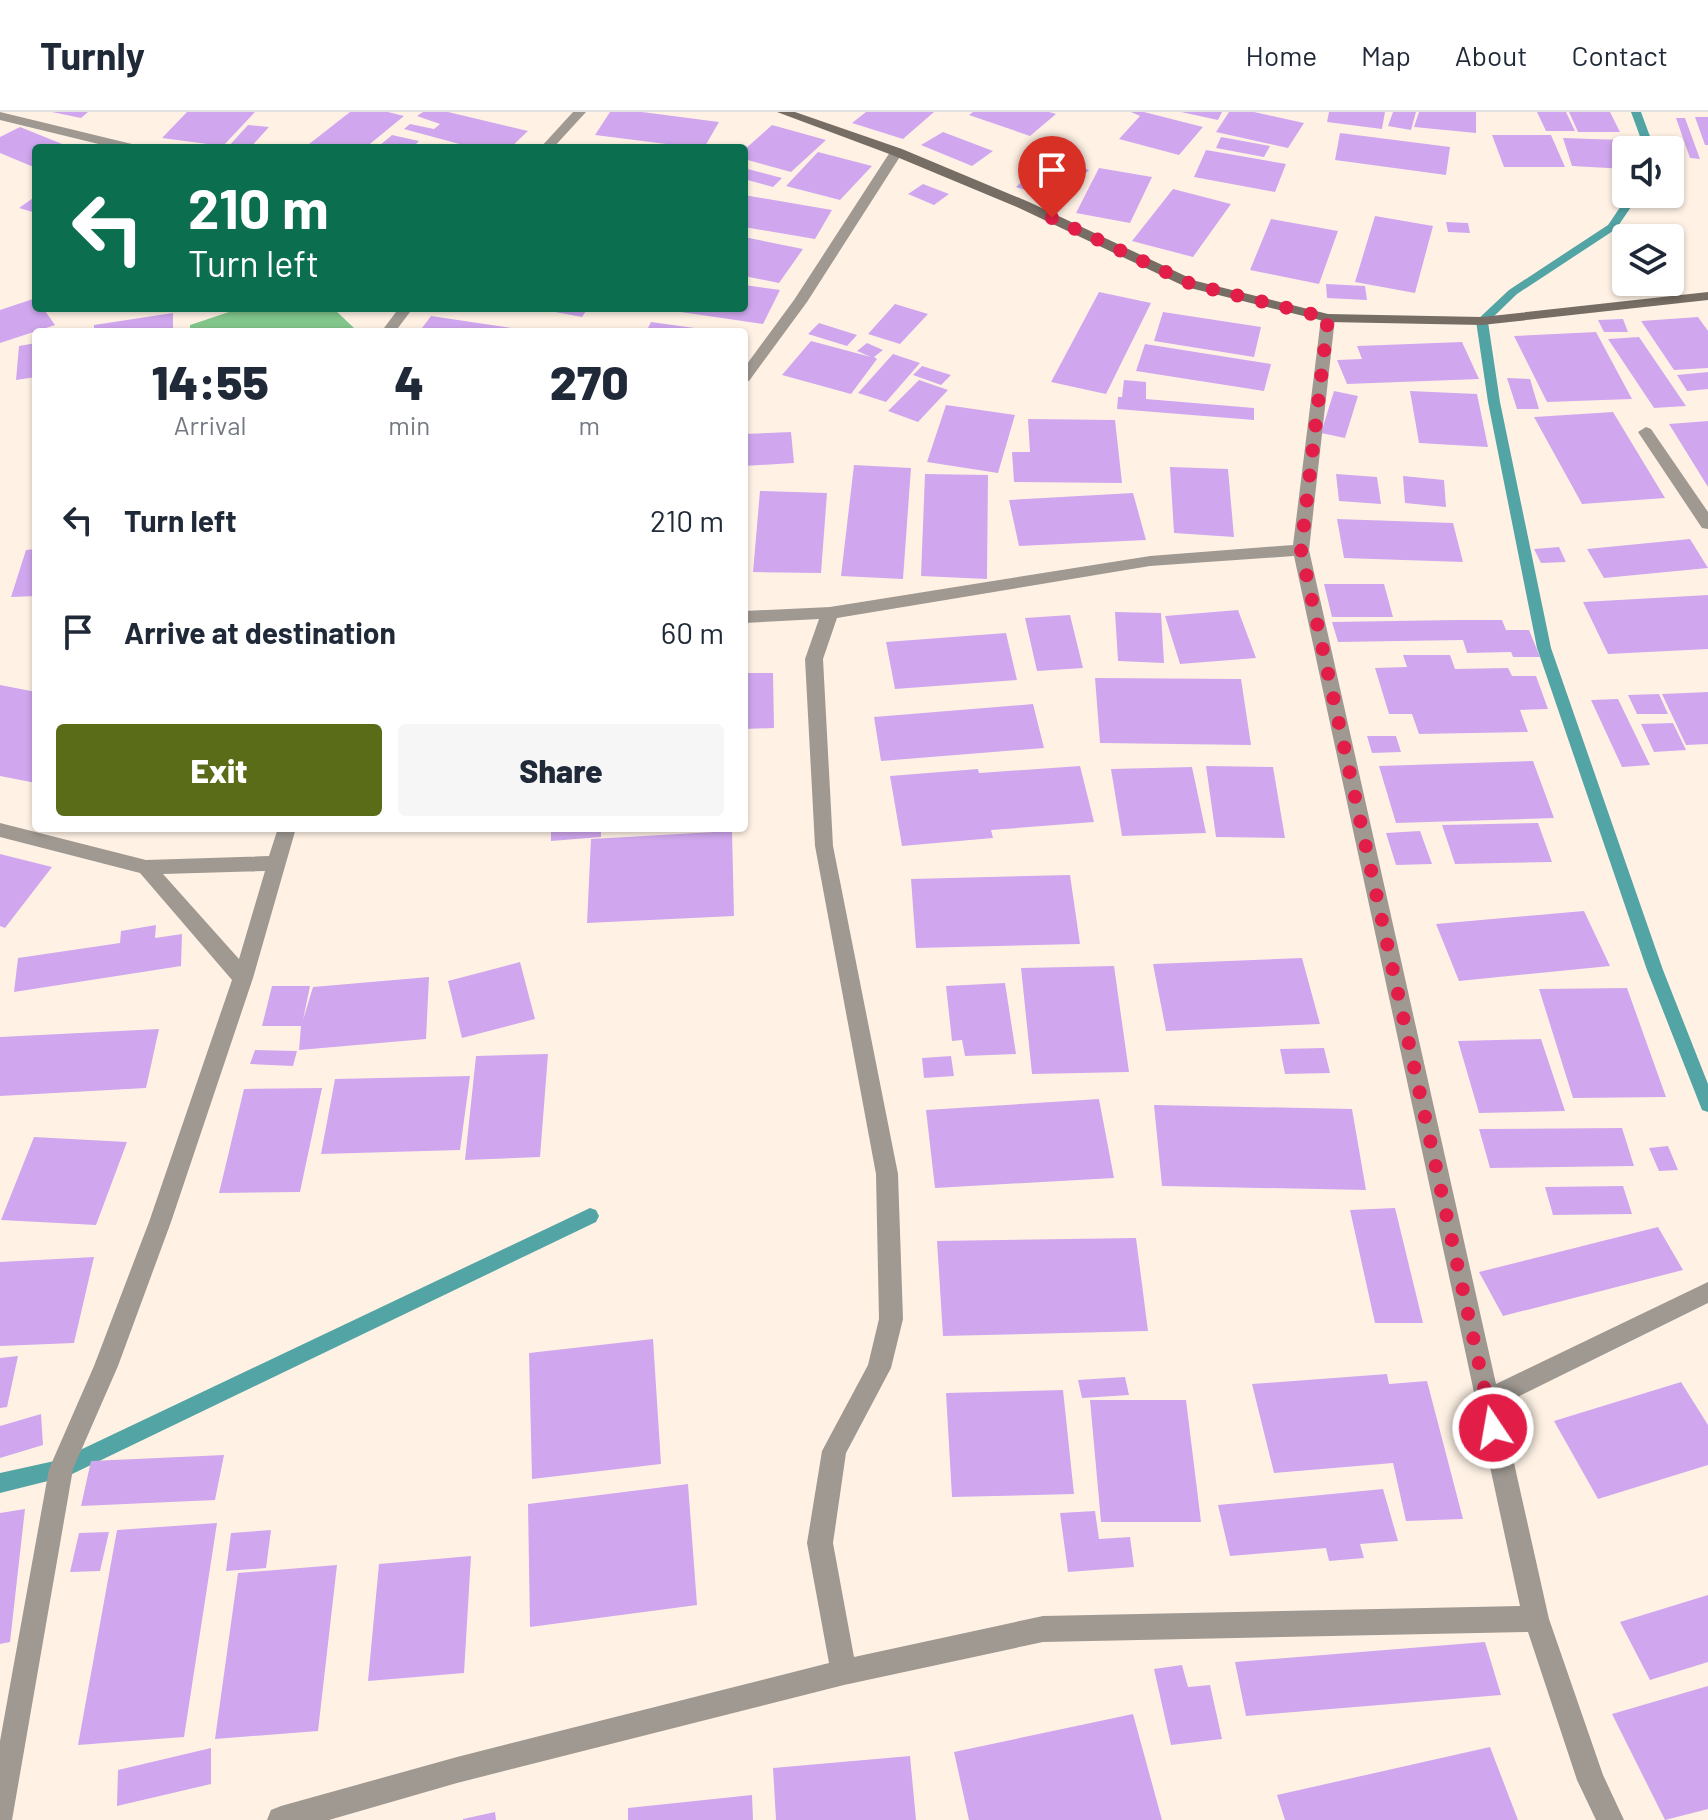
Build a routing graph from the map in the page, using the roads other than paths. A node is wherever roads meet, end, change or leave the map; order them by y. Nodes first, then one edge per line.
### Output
1 (580, 112) edge
2 (783, 112) edge
3 (0, 116) edge
4 (21, 116) edge
5 (0, 127) edge
6 (117, 144) edge
7 (550, 144) edge
8 (897, 152) junction
9 (1708, 296) edge
10 (1328, 318) junction
11 (748, 373) edge
12 (1646, 432) dead end
13 (1708, 524) edge
14 (1301, 550) junction
15 (830, 613) junction
16 (748, 617) edge
17 (0, 830) edge
18 (286, 832) edge
19 (275, 863) junction
20 (146, 867) junction
21 (243, 978) junction
22 (1708, 1292) edge
23 (1487, 1400) junction
24 (1536, 1619) junction
25 (844, 1672) junction
26 (0, 1817) edge
27 (281, 1820) edge
28 (1610, 1820) edge

1 - 7 street
2 - 8 street
3 - 4 street
4 - 5 street
4 - 6 street
8 - 10 street
8 - 11 street
9 - 10 street
10 - 14 street
12 - 13 street
14 - 15 street
14 - 23 street
15 - 16 street
15 - 25 street
17 - 20 street
18 - 19 street
19 - 20 street
19 - 21 street
20 - 21 street
21 - 26 street
22 - 23 street
23 - 24 street
24 - 25 street
24 - 28 street
25 - 27 street

